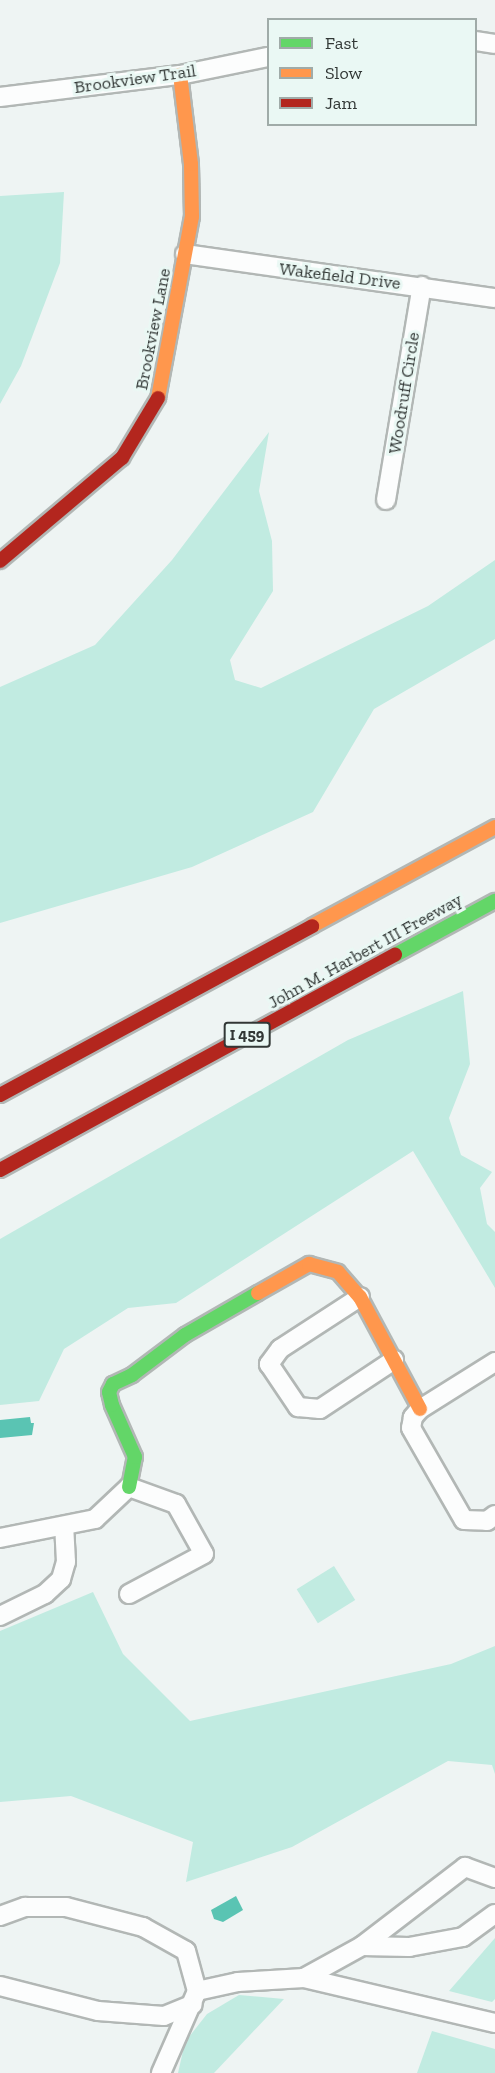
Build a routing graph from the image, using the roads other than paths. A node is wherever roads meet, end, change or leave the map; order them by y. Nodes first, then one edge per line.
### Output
1 (477, 41) edge
2 (495, 44) edge
3 (267, 57) edge
4 (180, 75) junction
5 (0, 97) edge
6 (186, 254) junction
7 (422, 286) junction
8 (495, 298) edge
9 (386, 500) dead end
10 (0, 561) edge
11 (495, 826) edge
12 (495, 901) edge
13 (0, 1095) edge
14 (0, 1170) edge
15 (360, 1297) junction
16 (394, 1360) junction
17 (495, 1362) edge
18 (420, 1409) junction
19 (129, 1487) junction
20 (495, 1515) edge
21 (64, 1528) junction
22 (0, 1538) edge
23 (129, 1594) dead end
24 (1, 1612) edge
25 (495, 1878) edge
26 (495, 1914) edge
27 (0, 1916) edge
28 (362, 1946) junction
29 (304, 1978) junction
30 (0, 1986) edge
31 (195, 1997) junction
32 (495, 2023) edge
33 (161, 2073) edge

1 - 2 street
3 - 4 street, Brookview Trail
4 - 5 street, Brookview Trail
4 - 6 main road, Brookview Lane
6 - 7 street, Wakefield Drive
6 - 10 main road, Brookview Lane
7 - 8 street, Wakefield Drive
7 - 9 street, Woodruff Circle
11 - 13 main road
12 - 14 main road, John M. Harbert III Freeway / I 459
15 - 16 main road
15 - 16 street
15 - 19 main road
16 - 18 main road
17 - 18 street
18 - 20 street
19 - 21 street
19 - 23 street
21 - 22 street
21 - 24 street
25 - 28 street
26 - 28 street
27 - 31 street
28 - 29 street
29 - 31 street
29 - 32 street
30 - 31 street
31 - 33 street

